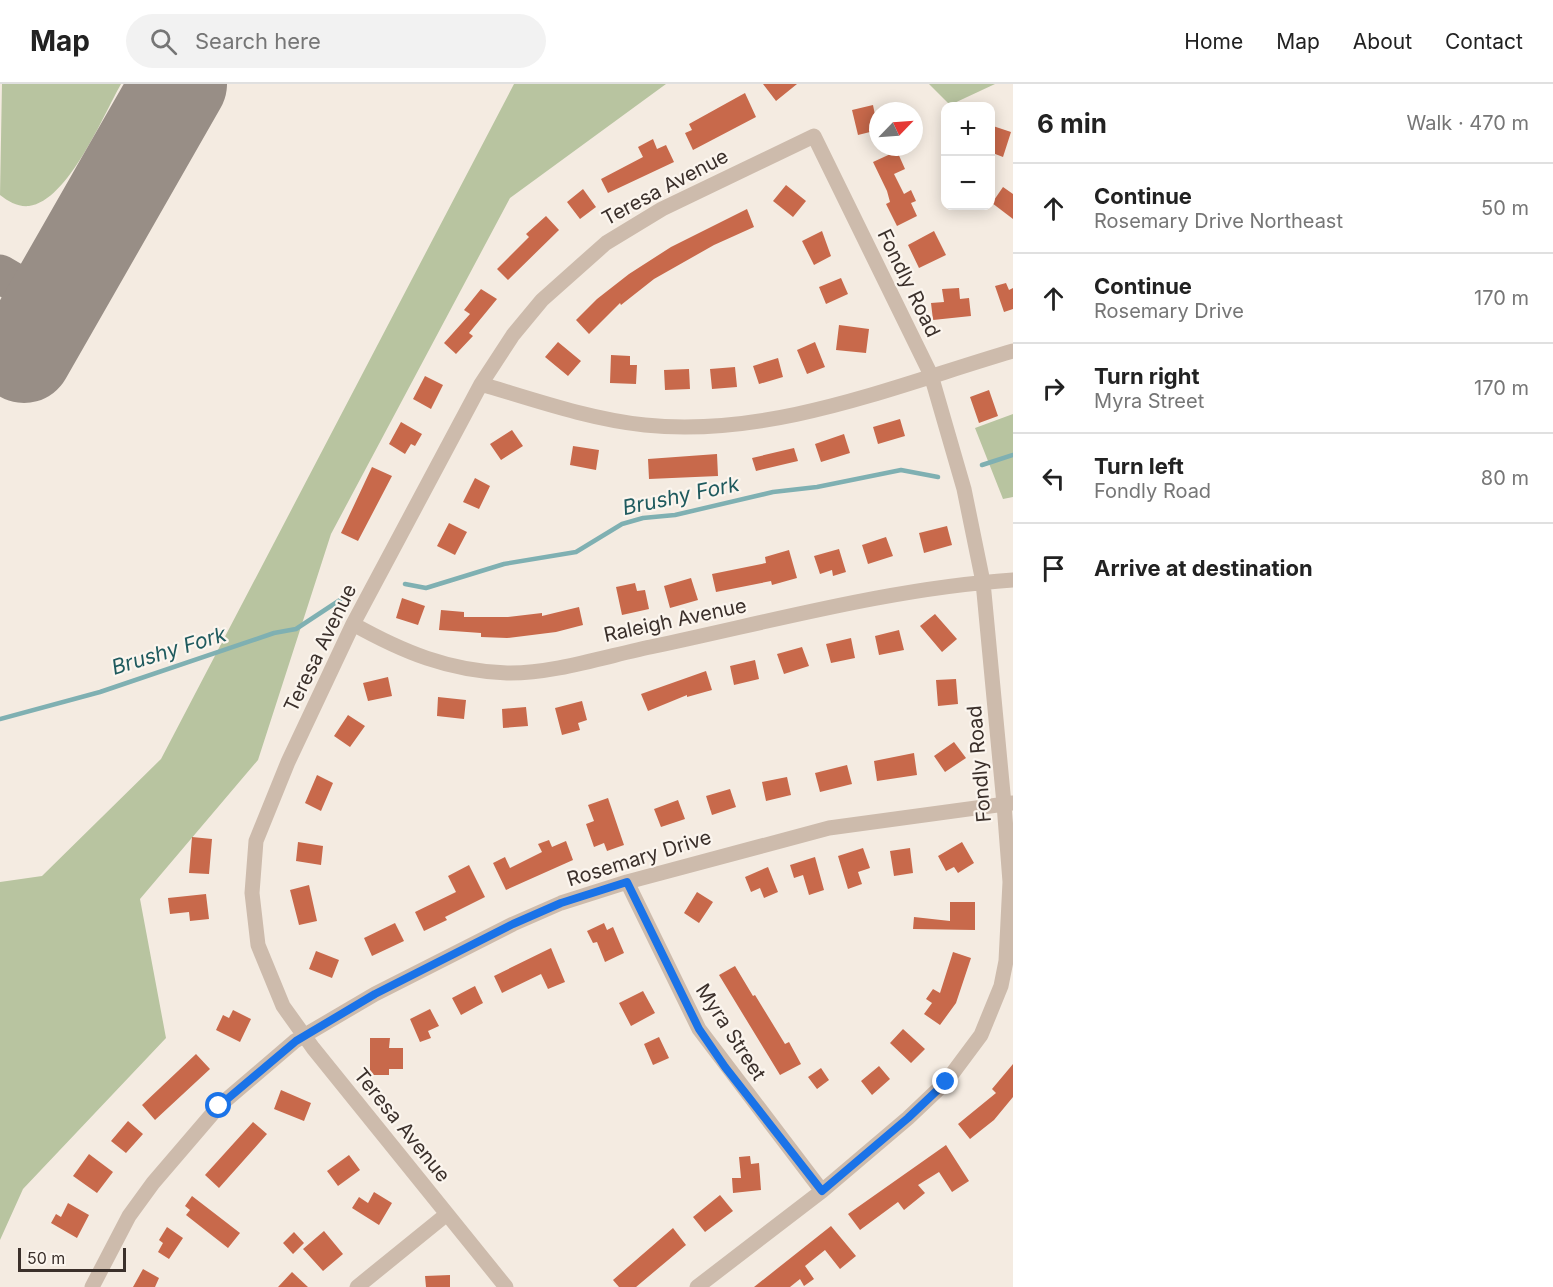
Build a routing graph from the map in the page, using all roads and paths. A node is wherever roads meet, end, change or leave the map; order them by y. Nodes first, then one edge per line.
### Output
1 (814, 136) joint
2 (1013, 351) edge
3 (931, 375) junction
4 (481, 384) junction
5 (1013, 580) edge
6 (983, 582) junction
7 (353, 624) junction
8 (1009, 803) edge
9 (627, 882) junction
10 (304, 1036) junction
11 (822, 1191) junction
12 (447, 1214) junction
13 (92, 1287) edge
14 (357, 1287) edge
15 (506, 1287) edge
16 (697, 1287) edge

1 - 3 street, Fondly Road
1 - 4 street, Teresa Avenue
2 - 3 street
3 - 4 street
3 - 6 street, Fondly Road
4 - 7 street, Teresa Avenue
5 - 6 street, Raleigh Avenue
6 - 7 street, Raleigh Avenue
6 - 8 street, Fondly Road
7 - 10 street, Teresa Avenue
8 - 9 street, Rosemary Drive
8 - 11 street, Fondly Road
9 - 10 street, Rosemary Drive
9 - 11 street, Myra Street
10 - 12 street, Teresa Avenue
10 - 13 street, Rosemary Drive
11 - 16 street, Fondly Road
12 - 14 street
12 - 15 street, Teresa Avenue

